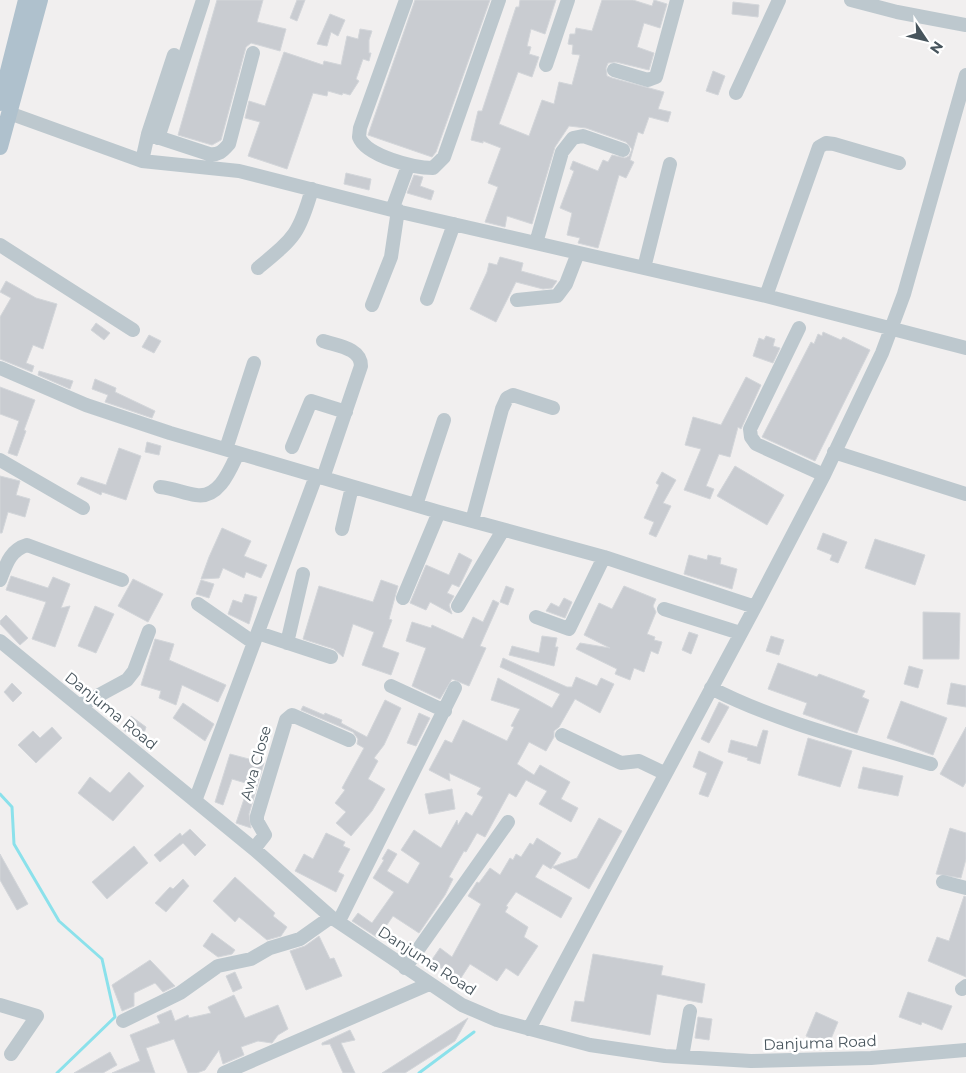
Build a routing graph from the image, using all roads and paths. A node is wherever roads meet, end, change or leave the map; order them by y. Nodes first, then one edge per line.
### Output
1 (26, 0) edge
2 (40, 0) edge
3 (203, 0) edge
4 (406, 0) edge
5 (499, 0) edge
6 (568, 0) edge
7 (676, 0) edge
8 (779, 0) edge
9 (851, 0) edge
10 (966, 25) edge
11 (253, 53) dead end
12 (174, 55) dead end
13 (546, 65) dead end
14 (614, 70) dead end
15 (966, 75) edge
16 (736, 93) dead end
17 (5, 108) edge
18 (153, 136) junction
19 (0, 148) edge
20 (623, 150) dead end
21 (142, 161) junction
22 (899, 163) dead end
23 (670, 164) dead end
24 (408, 166) junction
25 (312, 189) junction
26 (395, 210) junction
27 (454, 224) junction
28 (536, 243) junction
29 (0, 245) edge
30 (578, 253) junction
31 (258, 268) dead end
32 (644, 268) junction
33 (766, 296) junction
34 (427, 299) dead end
35 (517, 300) dead end
36 (372, 305) dead end
37 (799, 328) dead end
38 (133, 330) dead end
39 (893, 330) junction
40 (323, 341) dead end
41 (966, 348) edge
42 (254, 363) dead end
43 (0, 368) edge
44 (553, 408) dead end
45 (346, 412) junction
46 (444, 420) dead end
47 (292, 447) dead end
48 (232, 451) junction
49 (834, 452) junction
50 (0, 460) edge
51 (824, 475) junction
52 (320, 477) junction
53 (160, 487) dead end
54 (352, 487) junction
55 (966, 494) edge
56 (416, 505) junction
57 (83, 508) dead end
58 (439, 512) junction
59 (472, 521) junction
60 (342, 529) dead end
61 (503, 530) junction
62 (604, 557) junction
63 (303, 574) dead end
64 (0, 580) edge
65 (122, 580) dead end
66 (403, 598) dead end
67 (198, 604) dead end
68 (458, 606) dead end
69 (755, 606) junction
70 (664, 609) dead end
71 (536, 617) dead end
72 (149, 632) dead end
73 (740, 633) junction
74 (256, 638) junction
75 (0, 641) edge
76 (287, 643) junction
77 (332, 657) dead end
78 (391, 686) dead end
79 (455, 688) dead end
80 (711, 688) junction
81 (79, 706) junction
82 (445, 711) junction
83 (562, 735) dead end
84 (349, 740) dead end
85 (931, 764) dead end
86 (664, 773) junction
87 (195, 801) junction
88 (508, 822) dead end
89 (254, 850) junction
90 (943, 882) dead end
91 (966, 888) edge
92 (335, 919) junction
93 (405, 968) junction
94 (429, 984) junction
95 (0, 1005) edge
96 (690, 1011) dead end
97 (123, 1021) dead end
98 (529, 1029) junction
99 (966, 1050) edge
100 (11, 1054) dead end
101 (682, 1057) junction
102 (812, 1067) edge
103 (224, 1073) edge

1 - 17 main road
2 - 17 main road
3 - 18 street
4 - 24 street
5 - 24 street
6 - 13 street
7 - 14 street
8 - 16 street
9 - 10 street
11 - 18 street
12 - 18 street
15 - 39 street
17 - 19 main road
17 - 21 street
18 - 21 street
20 - 28 street
21 - 25 street
22 - 33 street
23 - 32 street
24 - 26 street
25 - 26 street
25 - 31 street
26 - 27 street
26 - 36 street
27 - 28 street
27 - 34 street
28 - 30 street
29 - 38 street
30 - 32 street
30 - 35 street
32 - 33 street
33 - 39 street
37 - 51 street
39 - 41 street
39 - 49 street
40 - 45 street
42 - 48 street
43 - 48 street
44 - 59 street
45 - 47 street
45 - 52 street
46 - 56 street
48 - 52 street
48 - 53 street
49 - 51 street
49 - 55 street
50 - 57 street
51 - 69 street
52 - 54 street
52 - 74 street
54 - 56 street
54 - 60 street
56 - 58 street
58 - 59 street
58 - 66 street
59 - 61 street
61 - 62 street
61 - 68 street
62 - 69 street
62 - 71 street
63 - 76 street
64 - 65 street
67 - 74 street
69 - 73 street
70 - 73 street
72 - 81 street
73 - 80 street
74 - 76 street
74 - 87 street
75 - 81 street, Danjuma Road
76 - 77 street
78 - 82 street
79 - 82 street
80 - 85 street
80 - 86 street
81 - 87 street, Danjuma Road
82 - 92 street
83 - 86 street
84 - 89 street, Awa Close
86 - 98 street
87 - 89 street, Danjuma Road
88 - 93 street
89 - 92 street, Danjuma Road
90 - 91 street
92 - 93 street, Danjuma Road
92 - 97 street
93 - 94 street, Danjuma Road
94 - 98 street, Danjuma Road
94 - 103 street
95 - 100 street
96 - 101 street
98 - 101 street, Danjuma Road
99 - 102 street, Danjuma Road
101 - 102 street, Danjuma Road

